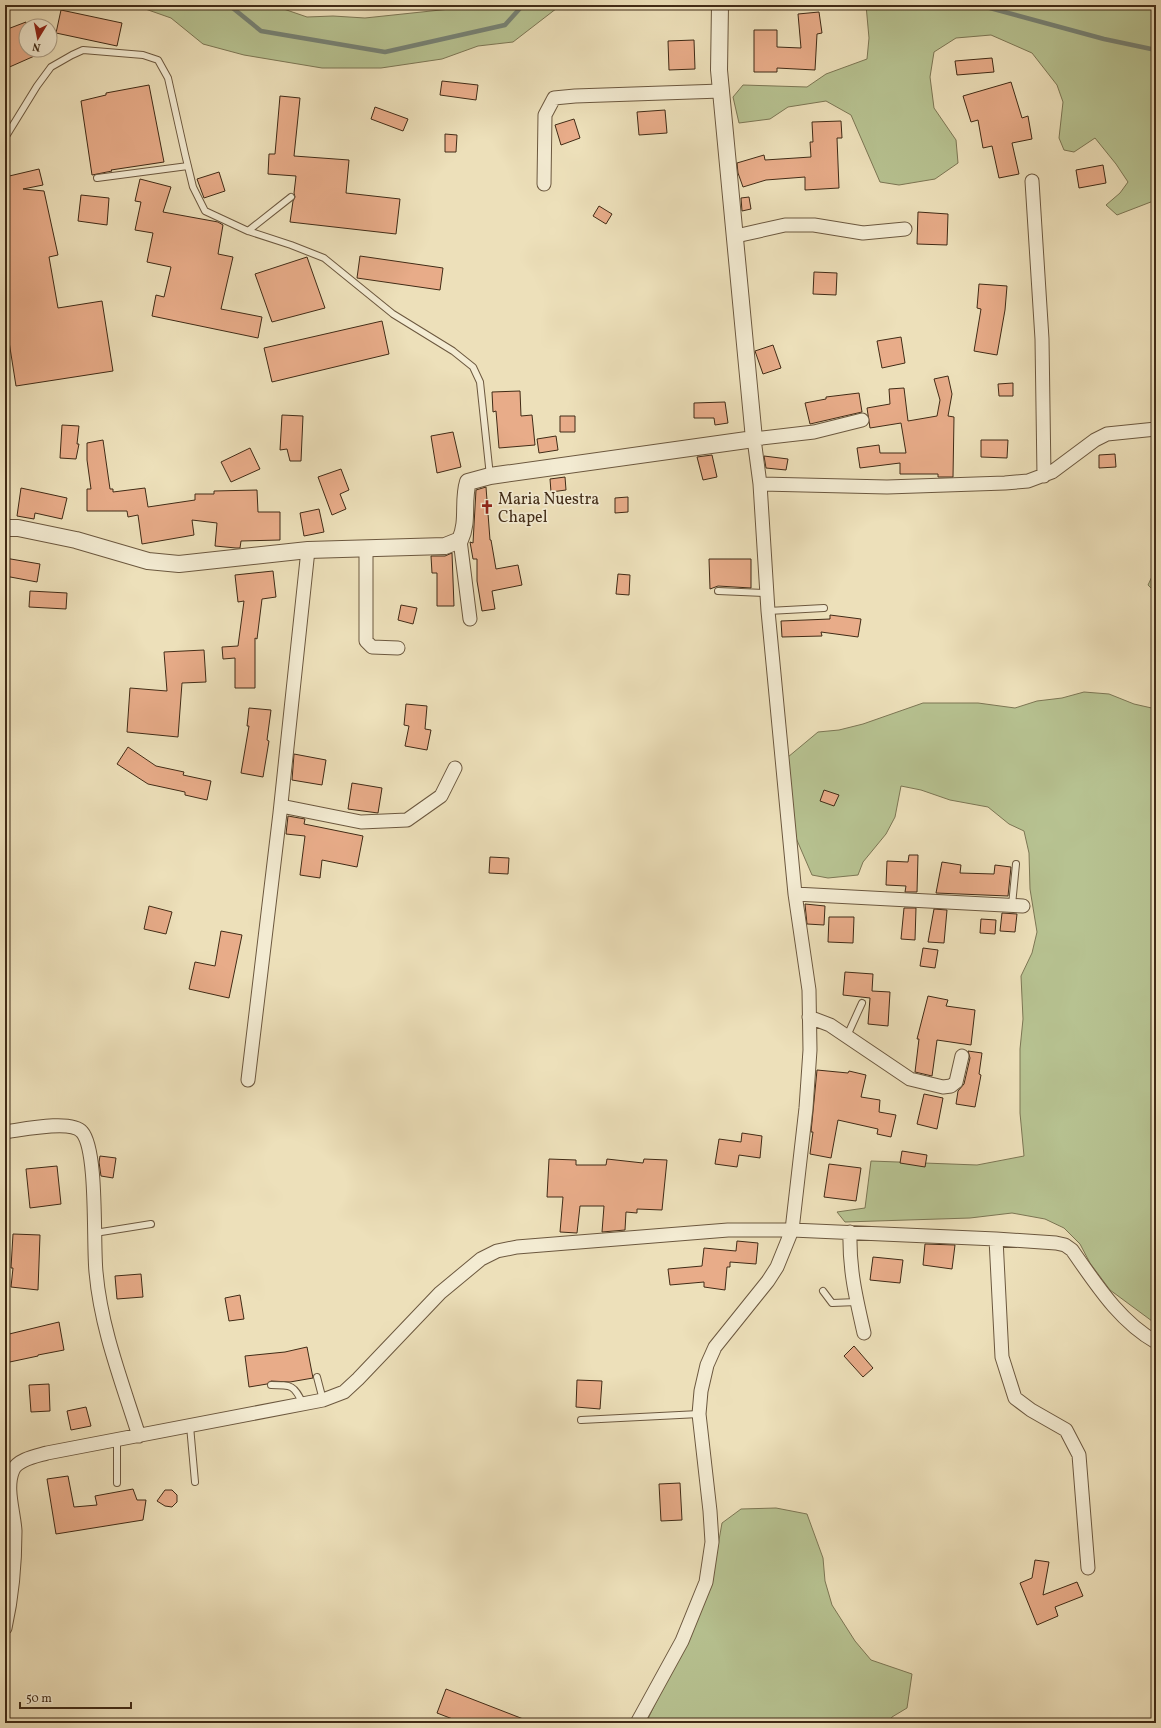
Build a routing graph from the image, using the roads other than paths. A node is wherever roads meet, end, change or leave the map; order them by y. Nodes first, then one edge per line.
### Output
1 (720, 5) edge
2 (721, 92) junction
3 (5, 138) edge
4 (188, 166) junction
5 (96, 178) dead end
6 (1032, 181) dead end
7 (544, 184) dead end
8 (291, 197) dead end
9 (905, 229) dead end
10 (248, 231) junction
11 (736, 236) junction
12 (862, 420) dead end
13 (1156, 429) edge
14 (754, 440) junction
15 (490, 476) junction
16 (1044, 476) junction
17 (760, 484) junction
18 (5, 528) edge
19 (460, 540) junction
20 (366, 548) junction
21 (308, 550) junction
22 (718, 591) dead end
23 (766, 593) junction
24 (824, 608) dead end
25 (768, 611) junction
26 (470, 619) dead end
27 (398, 648) dead end
28 (455, 768) dead end
29 (281, 806) junction
30 (1016, 864) dead end
31 (795, 894) junction
32 (1018, 906) joint
33 (862, 1003) dead end
34 (809, 1017) junction
35 (846, 1037) junction
36 (962, 1056) dead end
37 (248, 1080) dead end
38 (5, 1132) edge
39 (151, 1224) dead end
40 (792, 1230) junction
41 (850, 1232) junction
42 (95, 1233) junction
43 (996, 1239) junction
44 (824, 1292) dead end
45 (857, 1302) junction
46 (864, 1333) dead end
47 (1156, 1342) edge
48 (317, 1377) dead end
49 (271, 1385) dead end
50 (323, 1400) junction
51 (303, 1404) junction
52 (699, 1414) junction
53 (581, 1420) dead end
54 (190, 1426) junction
55 (139, 1436) junction
56 (117, 1439) junction
57 (195, 1482) dead end
58 (117, 1483) dead end
59 (1088, 1568) dead end
60 (5, 1628) edge
61 (637, 1723) edge

1 - 2 street
2 - 7 street
2 - 11 street
3 - 4 lane
4 - 5 lane
4 - 10 lane
6 - 16 street
8 - 10 lane
9 - 11 street
10 - 15 lane
11 - 14 street
12 - 14 street
13 - 16 street
14 - 15 street
14 - 17 street
15 - 19 street
16 - 17 street
17 - 23 street
18 - 21 street
19 - 20 street
19 - 26 street
20 - 21 street
20 - 27 street
21 - 29 street
22 - 23 lane
23 - 25 street
24 - 25 lane
25 - 31 street
28 - 29 street
29 - 37 street
30 - 32 lane
31 - 32 street
31 - 34 street
33 - 35 lane
34 - 35 street
34 - 40 street
35 - 36 street
38 - 42 street
39 - 42 lane
40 - 41 street
40 - 50 street
40 - 52 street
41 - 43 street
41 - 45 street
42 - 55 street
43 - 47 street
43 - 59 street
44 - 45 lane
45 - 46 street
48 - 50 lane
49 - 51 lane
50 - 51 street
51 - 54 street
52 - 53 lane
52 - 61 street
54 - 55 street
54 - 57 lane
55 - 56 street
56 - 58 lane
56 - 60 street

